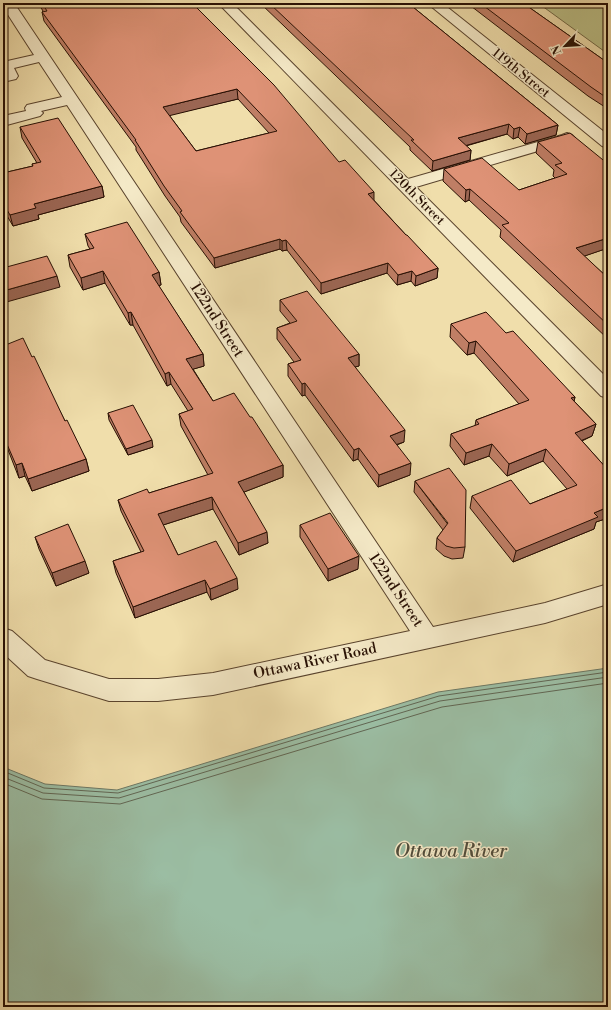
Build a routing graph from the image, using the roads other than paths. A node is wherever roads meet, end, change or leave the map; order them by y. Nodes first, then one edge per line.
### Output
1 (8, 3) edge
2 (225, 3) edge
3 (434, 3) edge
4 (43, 57) junction
5 (3, 78) edge
6 (71, 100) junction
7 (3, 121) edge
8 (608, 126) edge
9 (592, 131) junction
10 (608, 143) edge
11 (405, 185) junction
12 (608, 391) edge
13 (608, 594) edge
14 (427, 637) junction
15 (3, 638) edge

1 - 4 street, 122nd Street
2 - 11 street, 120th Street
3 - 9 street, 119th Street
4 - 5 street
4 - 6 street, 122nd Street
6 - 7 street
6 - 14 street, 122nd Street
8 - 9 street
9 - 10 street, 119th Street
9 - 11 street
11 - 12 street, 120th Street
13 - 14 street, Ottawa River Road
14 - 15 street, Ottawa River Road

